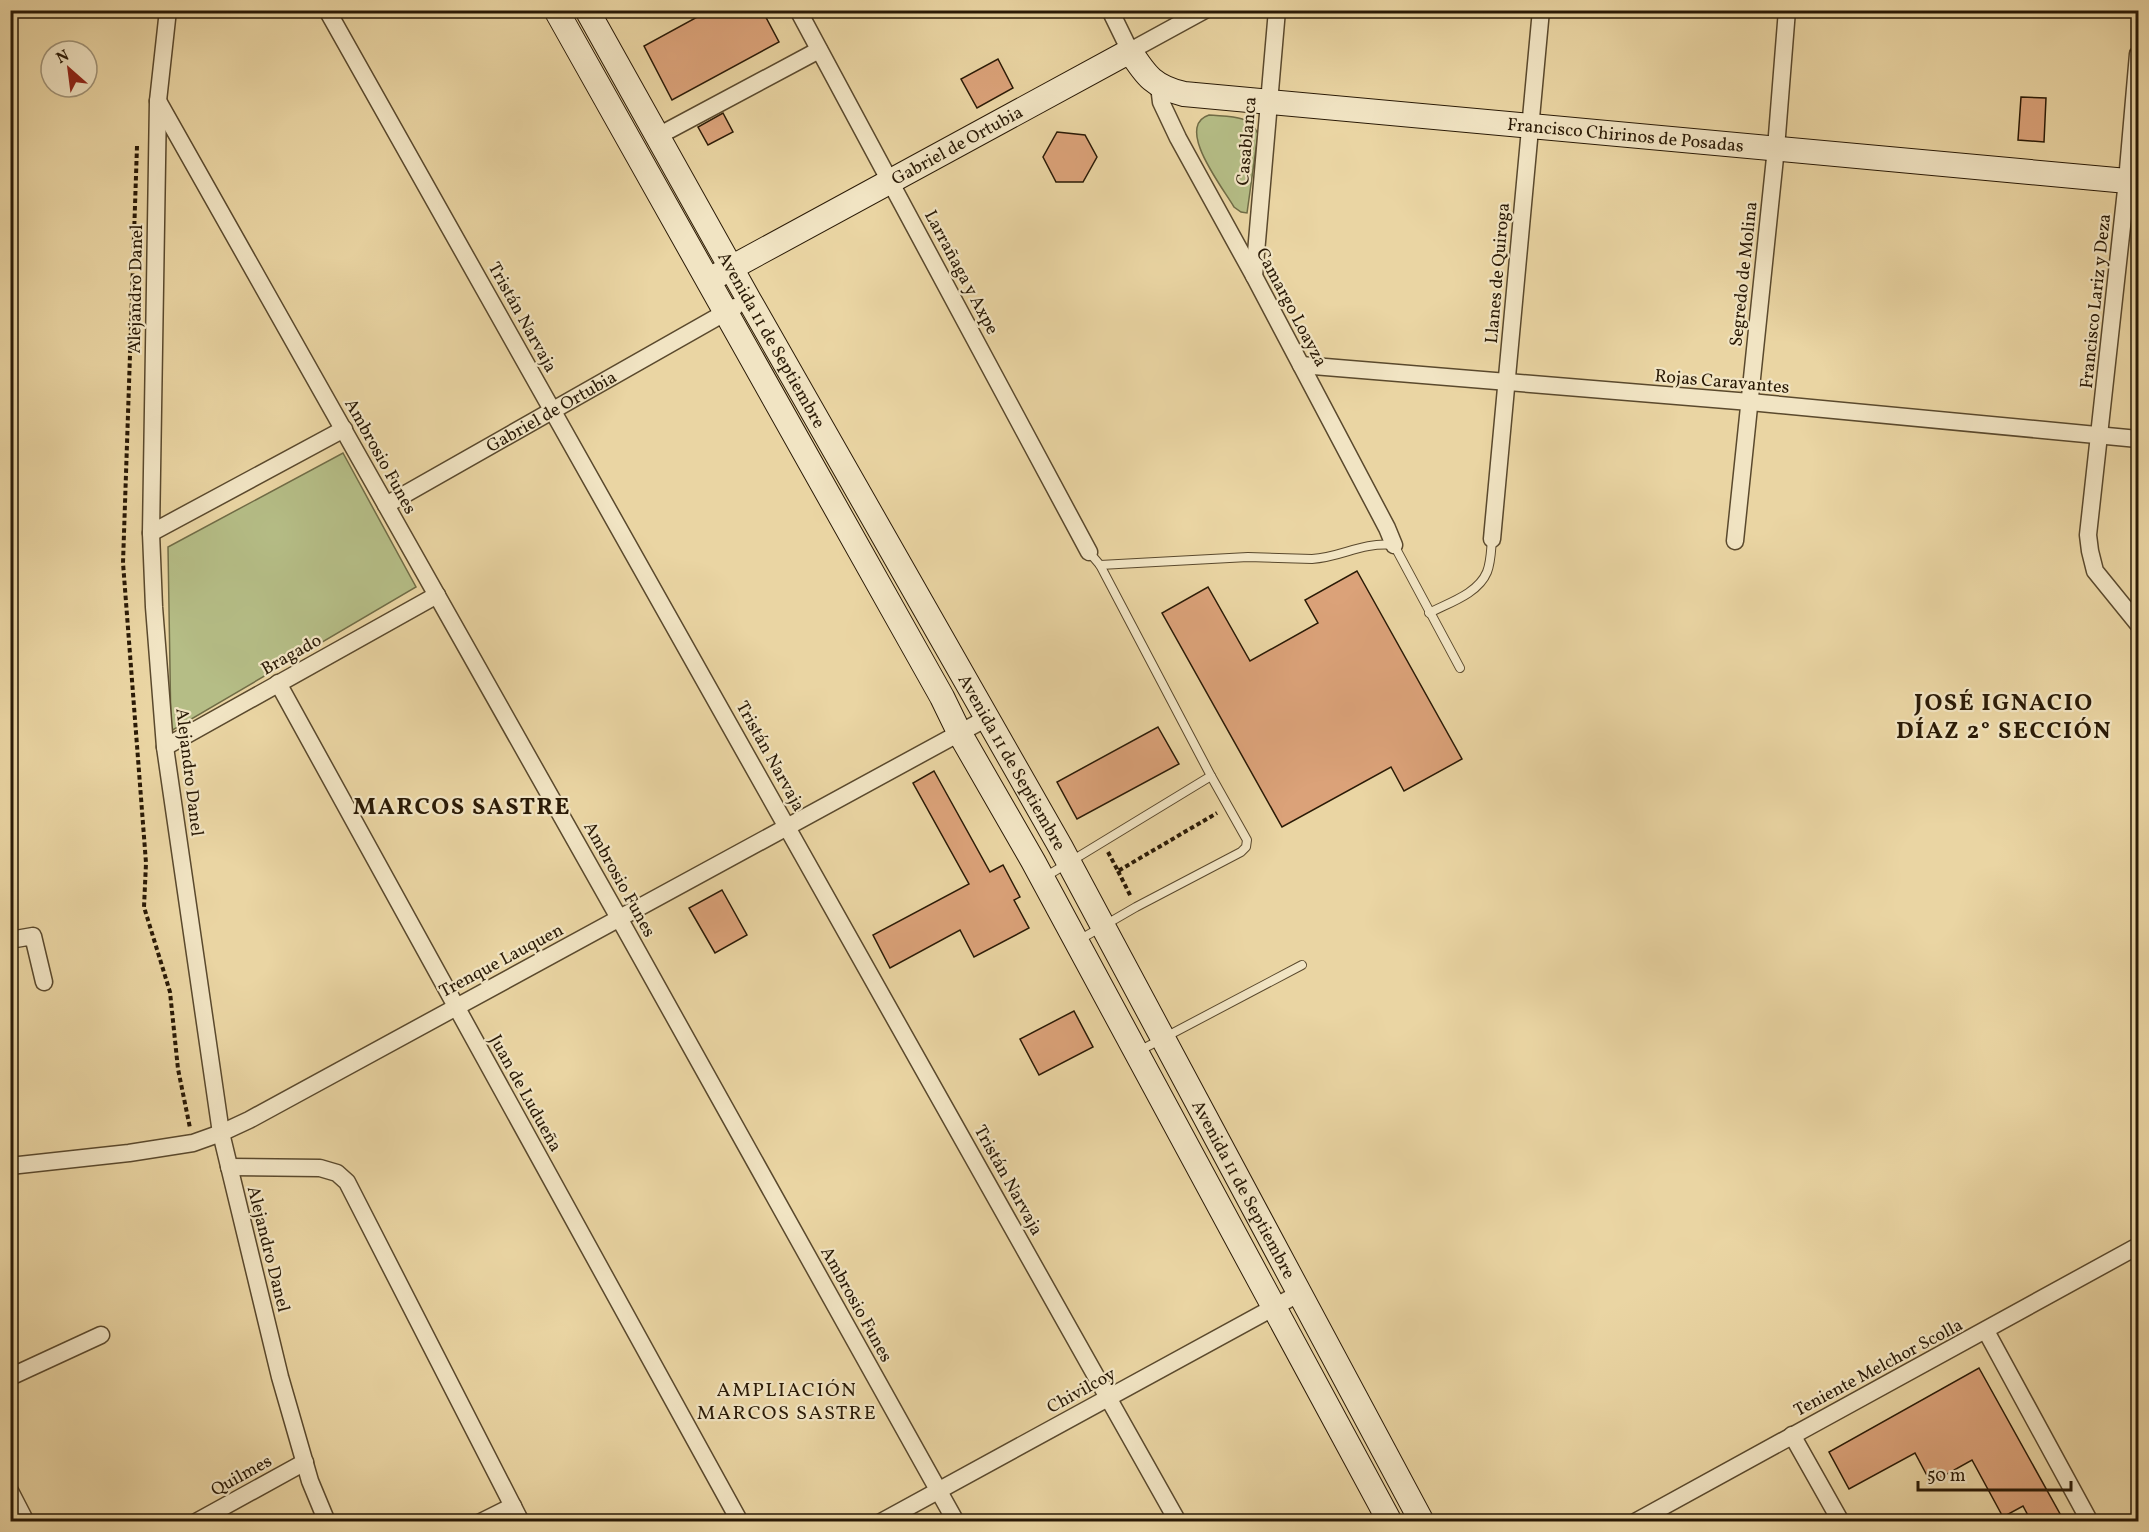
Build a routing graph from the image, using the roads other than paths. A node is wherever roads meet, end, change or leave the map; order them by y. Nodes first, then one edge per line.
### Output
1 (168, 10) edge
2 (327, 10) edge
3 (556, 10) edge
4 (587, 10) edge
5 (798, 10) edge
6 (1110, 10) edge
7 (1205, 10) edge
8 (1277, 10) edge
9 (1541, 10) edge
10 (1787, 10) edge
11 (819, 50) junction
12 (1130, 51) junction
13 (2139, 54) edge
14 (1159, 86) junction
15 (158, 101) junction
16 (1269, 101) junction
17 (1530, 125) junction
18 (658, 136) junction
19 (1776, 148) junction
20 (891, 180) junction
21 (2133, 181) edge
22 (730, 267) junction
23 (1254, 276) junction
24 (708, 280) junction
25 (749, 300) junction
26 (726, 313) junction
27 (1301, 365) junction
28 (1507, 382) junction
29 (1750, 402) junction
30 (553, 410) junction
31 (344, 429) junction
32 (2100, 436) junction
33 (2139, 439) edge
34 (386, 505) junction
35 (151, 533) junction
36 (1492, 539) joint
37 (1735, 541) dead end
38 (1394, 545) junction
39 (1095, 558) junction
40 (437, 595) junction
41 (1429, 613) junction
42 (2139, 624) edge
43 (1460, 668) dead end
44 (278, 683) junction
45 (987, 718) junction
46 (960, 734) junction
47 (165, 747) junction
48 (1211, 776) junction
49 (789, 827) junction
50 (1069, 863) junction
51 (1042, 878) junction
52 (619, 918) junction
53 (1103, 927) junction
54 (10, 940) edge
55 (1076, 941) junction
56 (1302, 965) dead end
57 (44, 982) dead end
58 (456, 1006) junction
59 (1163, 1038) junction
60 (1136, 1052) junction
61 (221, 1133) junction
62 (10, 1166) edge
63 (229, 1167) junction
64 (2139, 1246) edge
65 (1300, 1293) junction
66 (1275, 1306) junction
67 (1986, 1330) junction
68 (100, 1335) dead end
69 (10, 1377) edge
70 (1108, 1397) junction
71 (1792, 1435) junction
72 (305, 1462) junction
73 (939, 1490) junction
74 (10, 1491) edge
75 (513, 1506) junction
76 (1640, 1520) edge
77 (26, 1521) edge
78 (196, 1521) edge
79 (327, 1521) edge
80 (481, 1521) edge
81 (521, 1521) edge
82 (740, 1521) edge
83 (881, 1521) edge
84 (956, 1521) edge
85 (1178, 1521) edge
86 (1390, 1521) edge
87 (1422, 1521) edge
88 (1841, 1521) edge
89 (2090, 1521) edge

1 - 15 street, Alejandro Danel
2 - 30 street, Tristán Narvaja
3 - 24 main road, Avenida 11 de Septiembre
4 - 18 main road, Avenida 11 de Septiembre
5 - 11 street, Larrañaga y Axpe
6 - 12 street
7 - 12 street, Gabriel de Ortubia
8 - 16 street, Casablanca
9 - 17 street, Llanes de Quiroga
10 - 19 street, Segredo de Molina
11 - 18 street
11 - 20 street, Larrañaga y Axpe
12 - 14 main road
12 - 20 main road, Gabriel de Ortubia
13 - 21 street, Francisco Lariz y Deza
14 - 16 main road, Francisco Chirinos de Posadas
14 - 23 street, Camargo Loayza
15 - 31 street, Ambrosio Funes
15 - 35 street, Alejandro Danel
16 - 17 main road, Francisco Chirinos de Posadas
16 - 23 street, Casablanca
17 - 19 main road, Francisco Chirinos de Posadas
17 - 28 street, Llanes de Quiroga
18 - 22 main road, Avenida 11 de Septiembre
19 - 21 main road, Francisco Chirinos de Posadas
19 - 29 street, Segredo de Molina
20 - 22 main road, Gabriel de Ortubia
20 - 39 street, Larrañaga y Axpe
21 - 32 street, Francisco Lariz y Deza
22 - 24 main road, Gabriel de Ortubia
22 - 25 main road, Avenida 11 de Septiembre
23 - 27 street, Camargo Loayza
24 - 26 main road, Avenida 11 de Septiembre
25 - 26 street, Gabriel de Ortubia
25 - 45 main road, Avenida 11 de Septiembre
26 - 30 street, Gabriel de Ortubia
26 - 46 main road, Avenida 11 de Septiembre
27 - 28 street, Rojas Caravantes
27 - 38 street, Camargo Loayza
28 - 29 street, Rojas Caravantes
28 - 36 street, Llanes de Quiroga
29 - 32 street, Rojas Caravantes
29 - 37 street, Segredo de Molina
30 - 34 street, Gabriel de Ortubia
30 - 49 street, Tristán Narvaja
31 - 34 street, Ambrosio Funes
31 - 35 street
32 - 33 street, Rojas Caravantes
32 - 42 street, Francisco Lariz y Deza
34 - 40 street, Ambrosio Funes
35 - 47 street, Alejandro Danel
36 - 41 lane
38 - 39 lane
38 - 41 lane
39 - 48 lane
40 - 44 street, Bragado
40 - 52 street, Ambrosio Funes
41 - 43 lane
44 - 47 street, Bragado
44 - 58 street, Juan de Ludueña
45 - 46 street, Trenque Lauquen
45 - 50 main road, Avenida 11 de Septiembre
46 - 49 street, Trenque Lauquen
46 - 51 main road, Avenida 11 de Septiembre
47 - 61 street, Alejandro Danel
48 - 50 lane
48 - 53 lane
49 - 52 street, Trenque Lauquen
49 - 70 street, Tristán Narvaja
50 - 51 lane
50 - 53 main road, Avenida 11 de Septiembre
51 - 55 main road, Avenida 11 de Septiembre
52 - 58 street, Trenque Lauquen
52 - 73 street, Ambrosio Funes
53 - 55 lane
53 - 59 main road, Avenida 11 de Septiembre
54 - 57 street
55 - 60 main road, Avenida 11 de Septiembre
56 - 59 lane
58 - 61 street, Trenque Lauquen
58 - 82 street, Juan de Ludueña
59 - 60 lane
59 - 65 main road, Avenida 11 de Septiembre
60 - 66 main road, Avenida 11 de Septiembre
61 - 62 street, Trenque Lauquen
61 - 63 street, Alejandro Danel
63 - 72 street, Alejandro Danel
63 - 75 street
64 - 67 street, Teniente Melchor Scolla
65 - 66 street, Chivilcoy
65 - 87 main road, Avenida 11 de Septiembre
66 - 70 street, Chivilcoy
66 - 86 main road, Avenida 11 de Septiembre
67 - 71 street, Teniente Melchor Scolla
67 - 89 street
68 - 69 street
70 - 73 street, Chivilcoy
70 - 85 street, Tristán Narvaja
71 - 76 street, Teniente Melchor Scolla
71 - 88 street
72 - 78 street, Quilmes
72 - 79 street, Alejandro Danel
73 - 83 street, Chivilcoy
73 - 84 street, Ambrosio Funes
74 - 77 street
75 - 80 street
75 - 81 street

